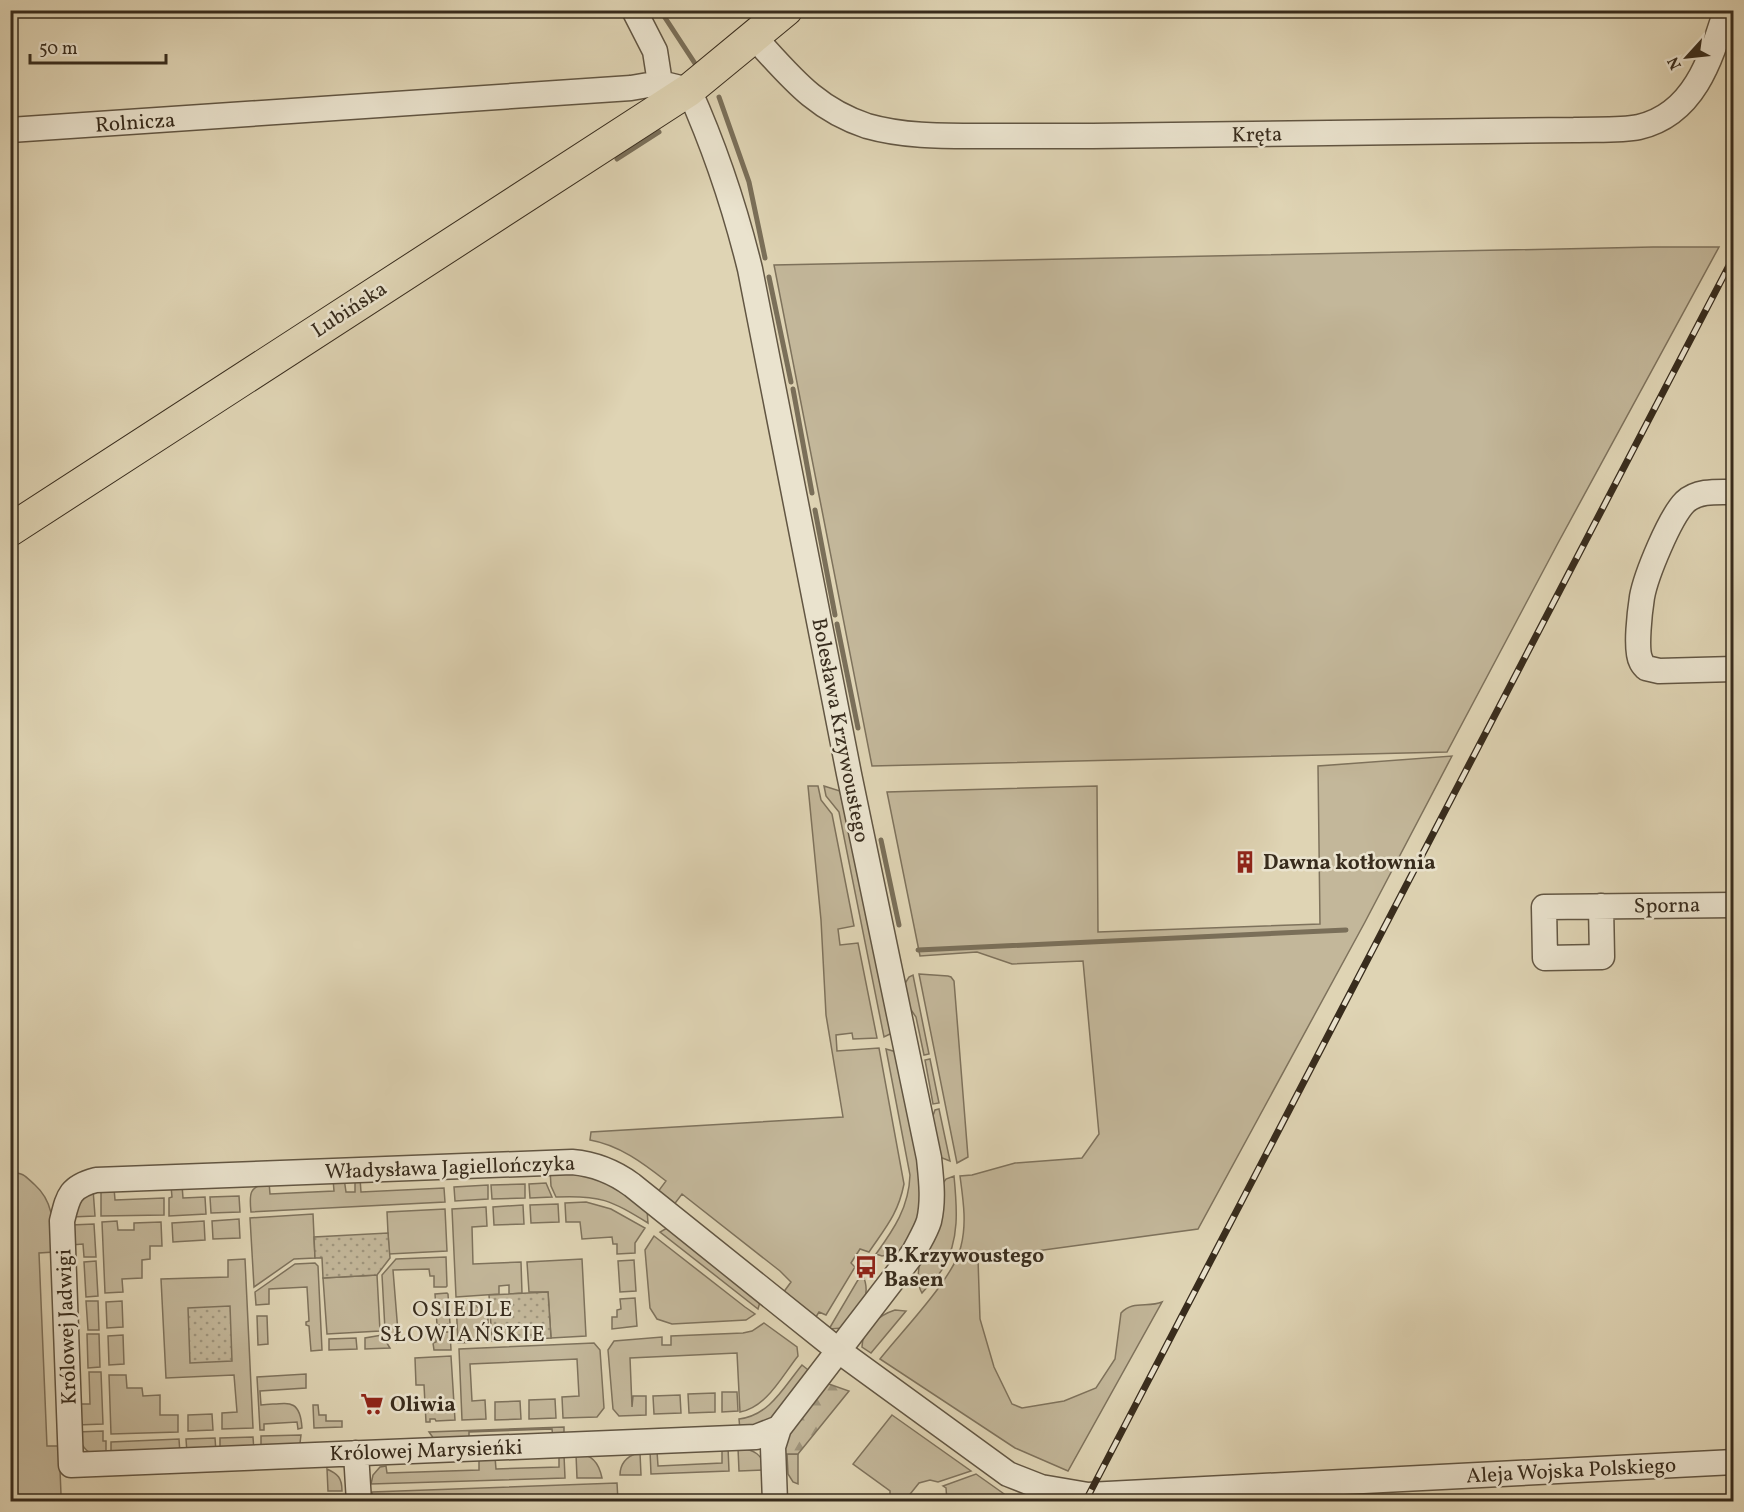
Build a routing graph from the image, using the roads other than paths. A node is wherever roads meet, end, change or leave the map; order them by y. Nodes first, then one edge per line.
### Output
1 (634, 10) edge
2 (786, 10) edge
3 (1726, 10) edge
4 (755, 38) junction
5 (675, 87) junction
6 (259, 114) joint
7 (10, 129) edge
8 (1734, 492) edge
9 (10, 530) edge
10 (1734, 669) edge
11 (1734, 904) edge
12 (1600, 906) dead end
13 (72, 1191) joint
14 (839, 1352) junction
15 (779, 1428) junction
16 (356, 1453) junction
17 (1734, 1462) edge
18 (71, 1465) joint
19 (1027, 1492) edge
20 (358, 1502) edge
21 (775, 1502) edge

1 - 5 street
2 - 4 main road, Lubińska
3 - 4 street, Kręta
4 - 5 main road, Lubińska
5 - 6 street, Lubińska
5 - 9 main road, Lubińska
5 - 14 street, Bolesława Krzywoustego
6 - 7 street, Rolnicza
8 - 10 street
11 - 12 street, Sporna
13 - 14 street, Władysława Jagiellończyka
13 - 18 street, Królowej Jadwigi
14 - 15 street, Bolesława Krzywoustego
14 - 19 street, Aleja Wojska Polskiego
15 - 16 street, Królowej Marysieńki
15 - 21 street
16 - 18 street, Królowej Marysieńki
16 - 20 street
17 - 19 street, Aleja Wojska Polskiego

